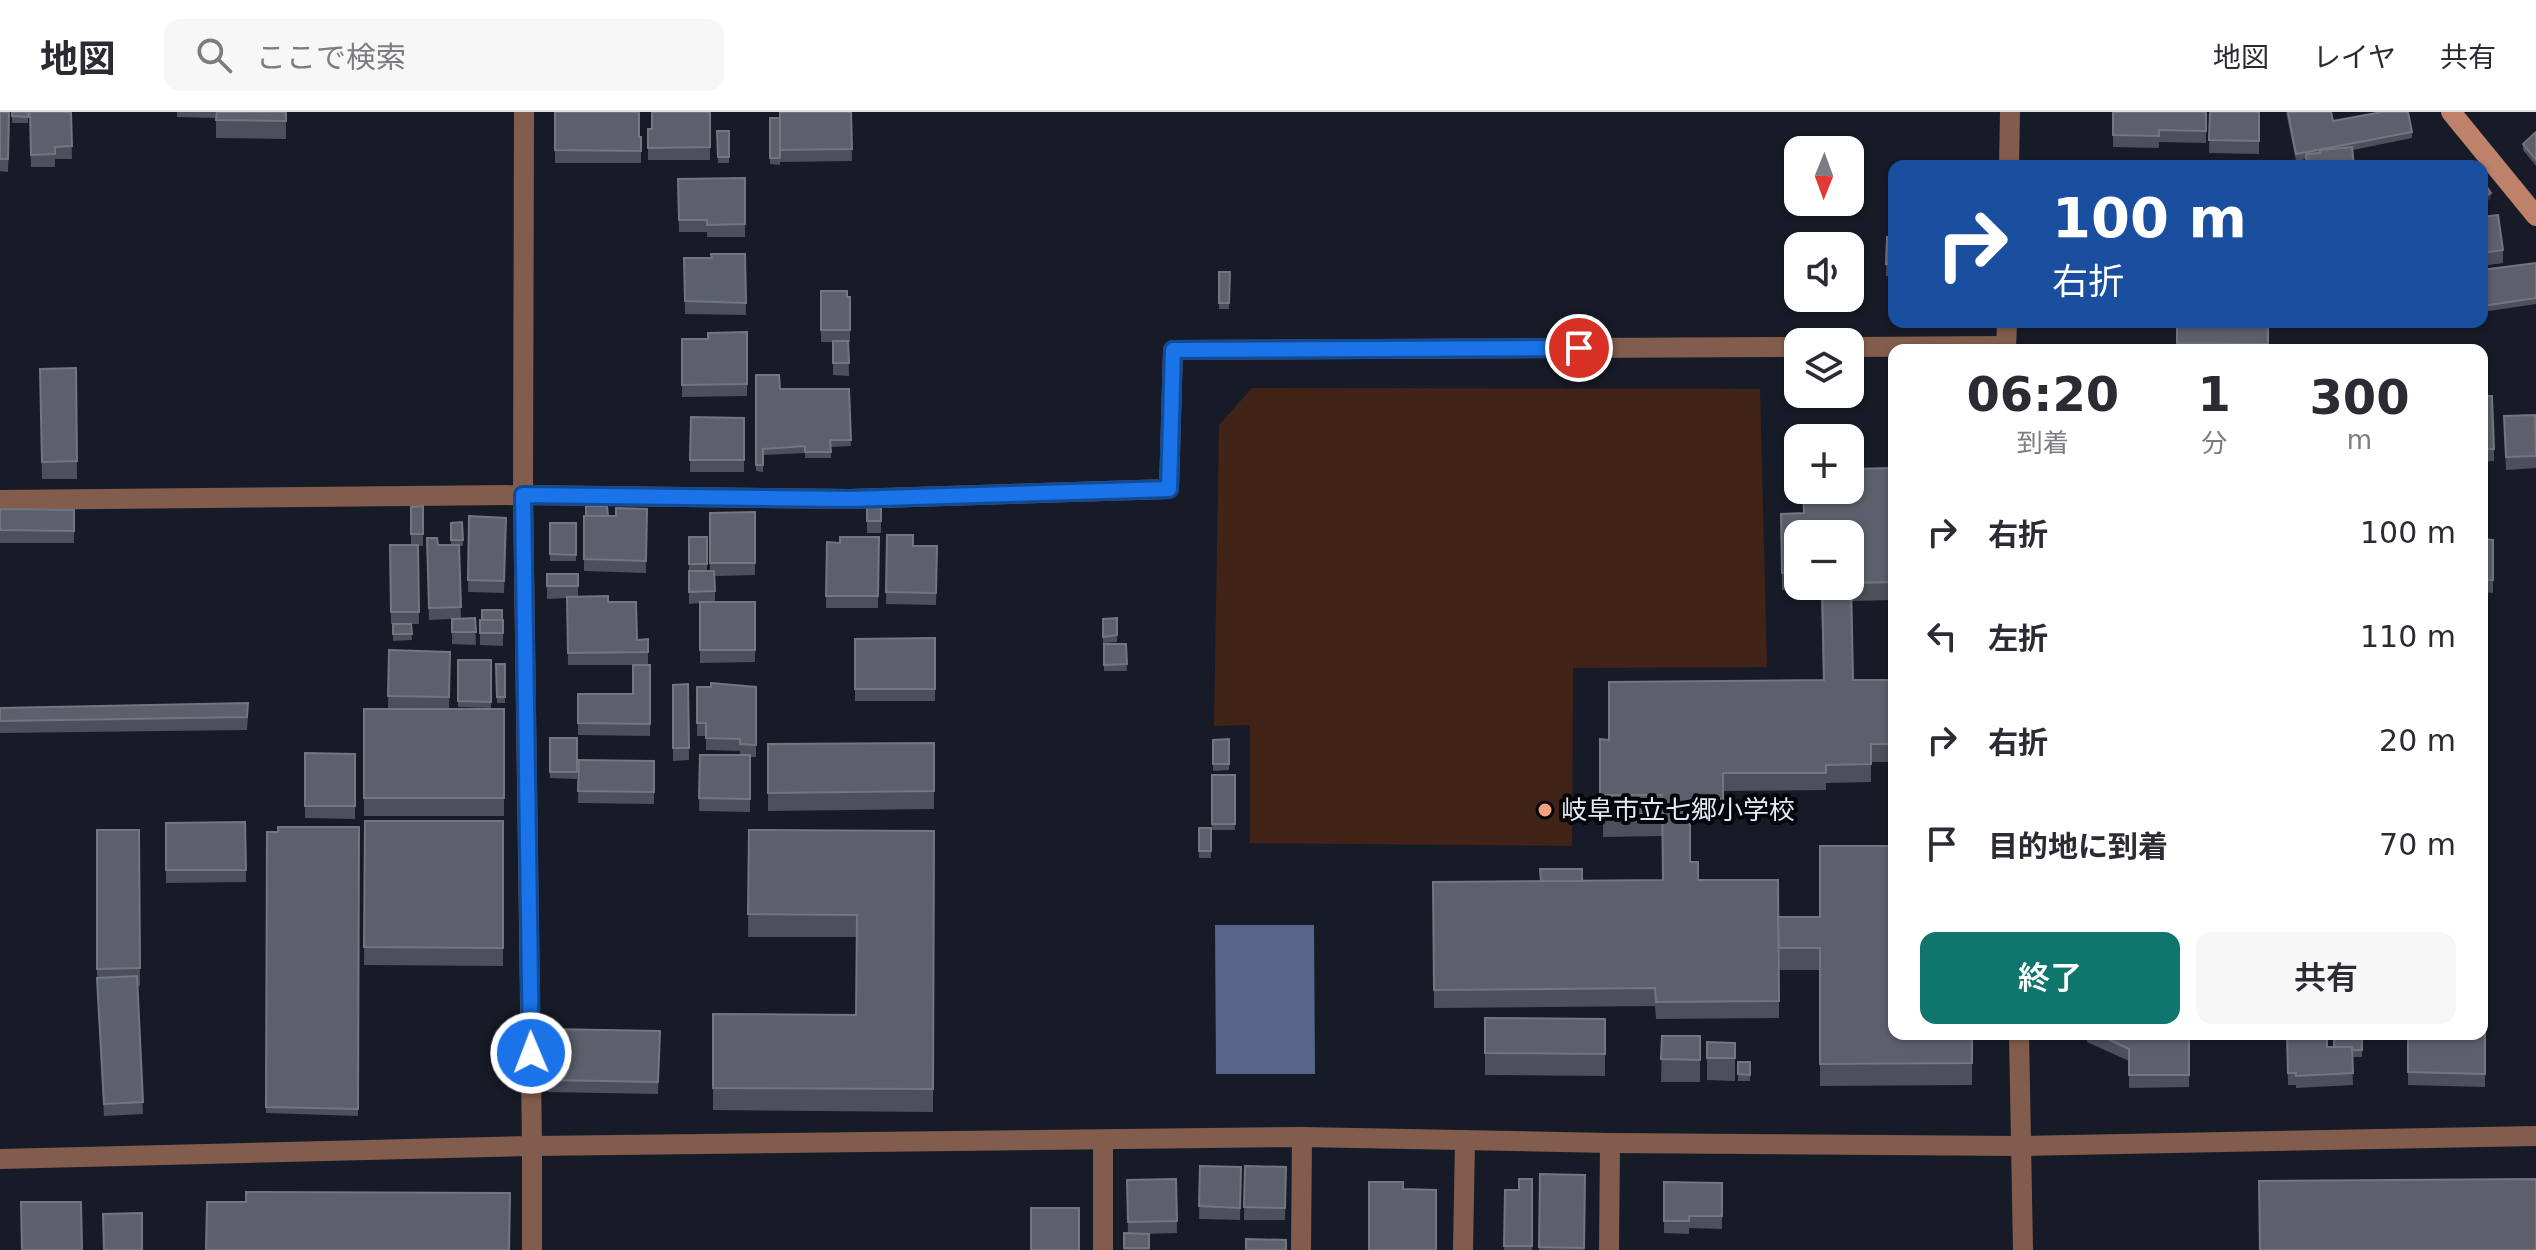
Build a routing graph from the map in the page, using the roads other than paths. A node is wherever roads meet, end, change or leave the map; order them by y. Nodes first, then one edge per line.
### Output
1 (524, 112) edge
2 (2010, 112) edge
3 (2451, 112) edge
4 (2009, 160) edge
5 (2536, 216) edge
6 (1784, 347) edge
7 (1864, 347) edge
8 (1888, 347) edge
9 (523, 495) junction
10 (0, 500) edge
11 (2019, 1040) edge
12 (2536, 1136) edge
13 (1302, 1137) junction
14 (1103, 1140) junction
15 (1465, 1140) junction
16 (1610, 1143) junction
17 (532, 1146) junction
18 (2021, 1146) junction
19 (0, 1159) edge
20 (532, 1250) edge
21 (1103, 1250) edge
22 (1301, 1250) edge
23 (1463, 1250) edge
24 (1609, 1250) edge
25 (2023, 1250) edge

1 - 9 street
2 - 4 street
3 - 5 main road
6 - 9 street
7 - 8 street
9 - 10 street
9 - 17 street
11 - 18 street
12 - 18 street
13 - 14 street
13 - 15 street
13 - 22 street
14 - 17 street
14 - 21 street
15 - 16 street
15 - 23 street
16 - 18 street
16 - 24 street
17 - 19 street
17 - 20 street
18 - 25 street

